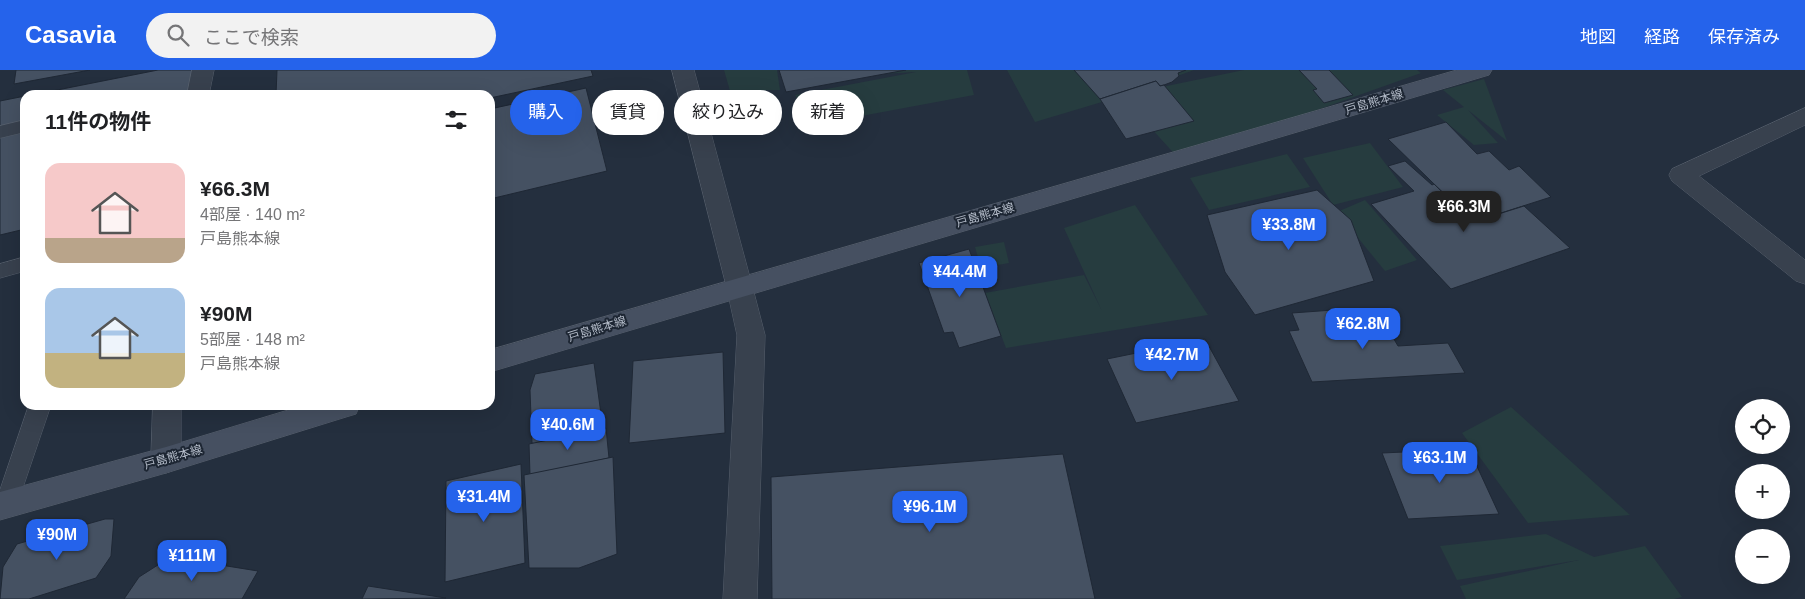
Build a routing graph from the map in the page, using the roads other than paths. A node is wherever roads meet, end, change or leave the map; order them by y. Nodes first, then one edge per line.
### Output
1 (203, 70) edge
2 (683, 70) edge
3 (1481, 70) edge
4 (199, 90) edge
5 (1805, 116) edge
6 (20, 127) edge
7 (0, 132) edge
8 (20, 265) edge
9 (0, 271) edge
10 (1805, 274) edge
11 (739, 285) junction
12 (495, 359) edge
13 (38, 410) edge
14 (167, 410) edge
15 (330, 410) edge
16 (166, 460) junction
17 (3, 506) edge
18 (740, 599) edge

1 - 4 street
2 - 11 street
3 - 11 main road, 戸島熊本線
5 - 10 street
6 - 7 lane
8 - 9 lane
11 - 12 main road, 戸島熊本線
11 - 18 street
13 - 17 lane
14 - 16 street
15 - 16 main road, 戸島熊本線
16 - 17 main road, 戸島熊本線

